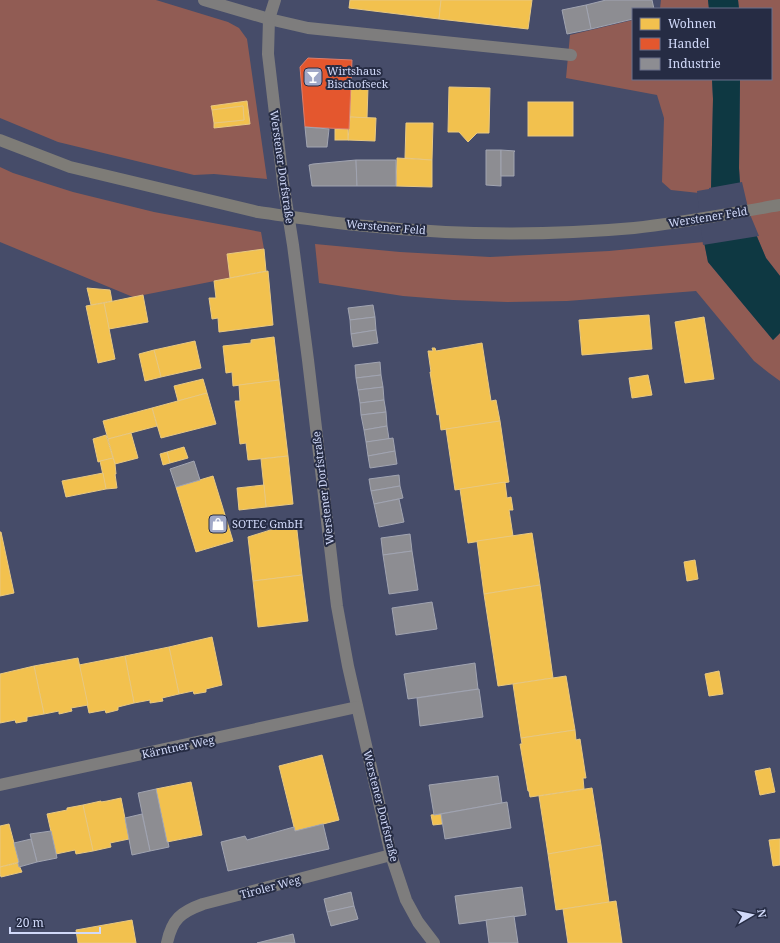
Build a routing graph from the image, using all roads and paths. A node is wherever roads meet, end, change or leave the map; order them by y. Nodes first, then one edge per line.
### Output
1 (204, 0) edge
2 (275, 0) edge
3 (269, 19) junction
4 (571, 55) dead end
5 (0, 140) edge
6 (780, 205) edge
7 (357, 707) junction
8 (0, 785) edge
9 (391, 855) junction
10 (167, 943) edge
11 (434, 943) edge

1 - 3 street
2 - 3 street, Werstener Dorfstraße
3 - 4 street
3 - 7 street, Werstener Dorfstraße
5 - 6 main road, Werstener Feld, bridge
7 - 8 street, Kärntner Weg
7 - 9 street, Werstener Dorfstraße
9 - 10 street, Tiroler Weg
9 - 11 street, Werstener Dorfstraße

